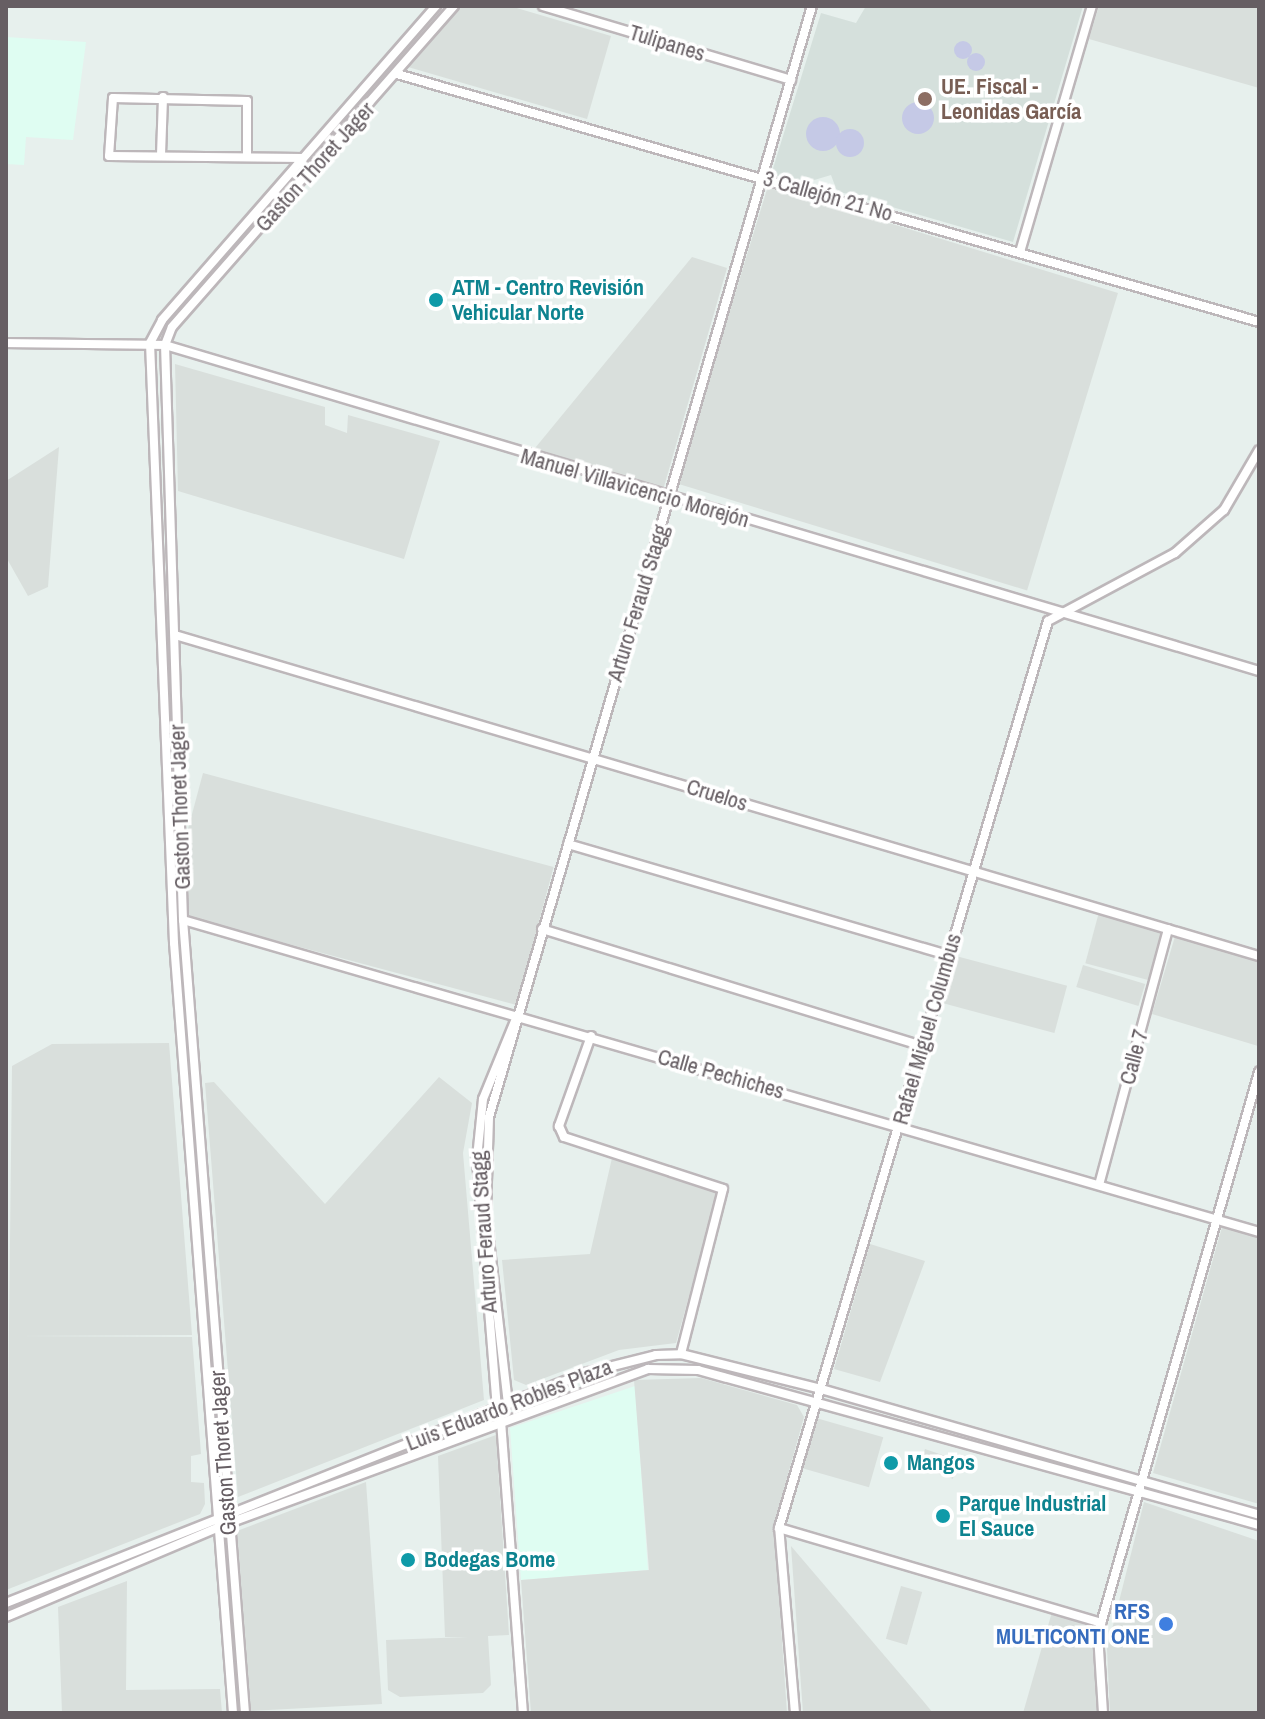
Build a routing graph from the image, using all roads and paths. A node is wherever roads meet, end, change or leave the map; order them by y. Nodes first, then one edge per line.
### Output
1 (436, 6) edge
2 (454, 6) edge
3 (543, 6) edge
4 (812, 6) edge
5 (1092, 6) edge
6 (397, 74) junction
7 (791, 80) junction
8 (163, 97) junction
9 (161, 155) junction
10 (247, 155) junction
11 (303, 158) junction
12 (763, 177) junction
13 (1020, 252) junction
14 (1259, 322) edge
15 (6, 343) edge
16 (150, 343) junction
17 (165, 345) junction
18 (1259, 450) edge
19 (670, 498) junction
20 (1054, 612) junction
21 (175, 635) junction
22 (1259, 671) edge
23 (592, 758) junction
24 (568, 844) junction
25 (973, 871) junction
26 (183, 920) junction
27 (542, 929) junction
28 (1168, 929) junction
29 (948, 955) junction
30 (1259, 956) edge
31 (517, 1016) junction
32 (591, 1036) junction
33 (922, 1046) junction
34 (1259, 1072) edge
35 (898, 1126) junction
36 (1099, 1185) junction
37 (1217, 1219) junction
38 (1259, 1232) edge
39 (681, 1354) junction
40 (821, 1389) junction
41 (817, 1402) junction
42 (508, 1404) junction
43 (497, 1409) junction
44 (501, 1421) junction
45 (1140, 1485) junction
46 (1259, 1515) edge
47 (224, 1521) junction
48 (1259, 1525) edge
49 (779, 1528) junction
50 (6, 1603) edge
51 (6, 1617) edge
52 (1101, 1623) junction
53 (233, 1713) edge
54 (245, 1713) edge
55 (523, 1713) edge
56 (795, 1713) edge
57 (1103, 1713) edge

1 - 11 street, Gaston Thoret Jager
2 - 6 street, Gaston Thoret Jager
3 - 7 street, Tulipanes
4 - 7 street, Arturo Feraud Stagg
5 - 13 street
6 - 12 street, 3 Callejón 21 No
6 - 17 street, Gaston Thoret Jager
7 - 12 street, Arturo Feraud Stagg
8 - 9 street
8 - 9 street
8 - 10 street
9 - 10 street
10 - 11 street
11 - 16 street, Gaston Thoret Jager
12 - 13 street, 3 Callejón 21 No
12 - 19 street, Arturo Feraud Stagg
13 - 14 street, 3 Callejón 21 No
15 - 16 street, Manuel Villavicencio Morejón
16 - 17 street, Manuel Villavicencio Morejón
16 - 47 street, Gaston Thoret Jager
17 - 19 street, Manuel Villavicencio Morejón
17 - 21 street, Gaston Thoret Jager
18 - 20 street
19 - 20 street, Manuel Villavicencio Morejón
19 - 23 street, Arturo Feraud Stagg
20 - 22 street, Manuel Villavicencio Morejón
20 - 25 street, Rafael Miguel Columbus
21 - 23 street, Cruelos
21 - 26 street, Gaston Thoret Jager
23 - 24 street, Arturo Feraud Stagg
23 - 25 street, Cruelos
24 - 27 street, Arturo Feraud Stagg
24 - 29 street
25 - 28 street, Cruelos
25 - 29 street, Rafael Miguel Columbus
26 - 31 street, Calle Pechiches
26 - 47 street, Gaston Thoret Jager
27 - 31 street, Arturo Feraud Stagg
27 - 33 street
28 - 30 street, Cruelos
28 - 36 street, Calle 7
29 - 33 street, Rafael Miguel Columbus
31 - 32 street, Calle Pechiches
31 - 42 street, Arturo Feraud Stagg
31 - 43 street, Arturo Feraud Stagg
32 - 35 street, Calle Pechiches
32 - 39 street
33 - 35 street, Rafael Miguel Columbus
34 - 37 street
35 - 36 street, Calle Pechiches
35 - 40 street, Rafael Miguel Columbus
36 - 37 street, Calle Pechiches
37 - 38 street, Calle Pechiches
37 - 45 street
39 - 40 street, Luis Eduardo Robles Plaza
39 - 42 street, Luis Eduardo Robles Plaza
40 - 41 street, Rafael Miguel Columbus
40 - 45 street, Luis Eduardo Robles Plaza
41 - 44 street, Luis Eduardo Robles Plaza
41 - 45 street, Luis Eduardo Robles Plaza
41 - 49 street, Rafael Miguel Columbus
42 - 43 street, Luis Eduardo Robles Plaza
43 - 47 street, Luis Eduardo Robles Plaza
44 - 47 street, Luis Eduardo Robles Plaza
44 - 55 street
45 - 46 street, Luis Eduardo Robles Plaza
45 - 48 street, Luis Eduardo Robles Plaza
45 - 52 street
47 - 50 street, Luis Eduardo Robles Plaza
47 - 51 street, Luis Eduardo Robles Plaza
47 - 53 street, Gaston Thoret Jager
47 - 54 street, Gaston Thoret Jager
49 - 52 street
49 - 56 street, Rafael Miguel Columbus
52 - 57 street

